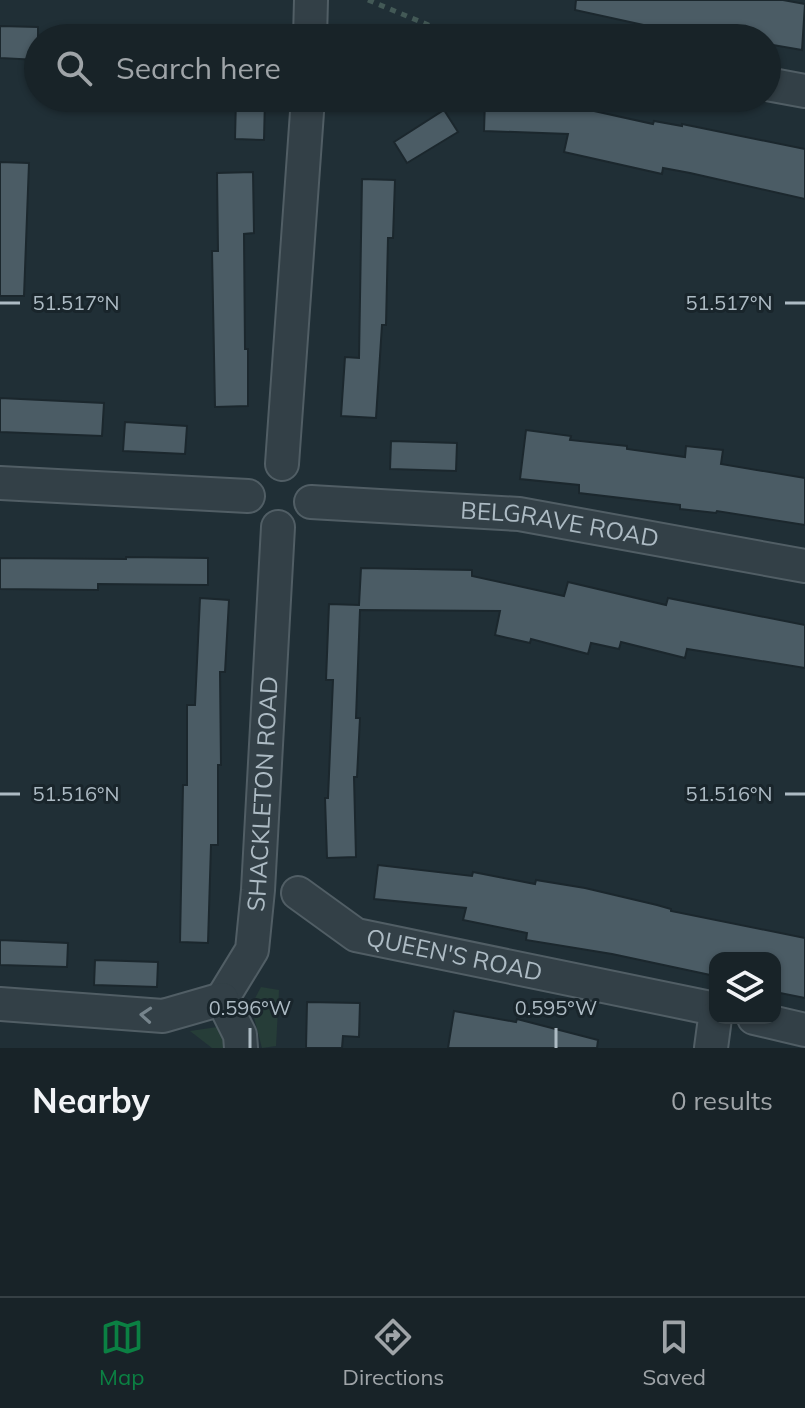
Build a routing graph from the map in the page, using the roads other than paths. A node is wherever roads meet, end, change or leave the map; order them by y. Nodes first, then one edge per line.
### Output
1 (311, 0) edge
2 (310, 24) edge
3 (781, 87) edge
4 (805, 91) edge
5 (307, 112) edge
6 (282, 464) junction
7 (0, 483) edge
8 (248, 496) junction
9 (311, 502) junction
10 (278, 527) junction
11 (805, 566) edge
12 (298, 893) dead end
13 (222, 999) junction
14 (0, 1004) edge
15 (709, 1008) edge
16 (714, 1024) edge
17 (780, 1024) edge
18 (805, 1030) edge
19 (241, 1048) edge
20 (711, 1048) edge

1 - 2 street
3 - 4 street
5 - 6 street
6 - 8 street
6 - 9 street
7 - 8 street
8 - 10 street
9 - 10 street
9 - 11 street, BELGRAVE ROAD
10 - 13 street, SHACKLETON ROAD
12 - 15 street, QUEEN'S ROAD
13 -> 14 street
13 - 19 street
16 - 20 street
17 - 18 street

